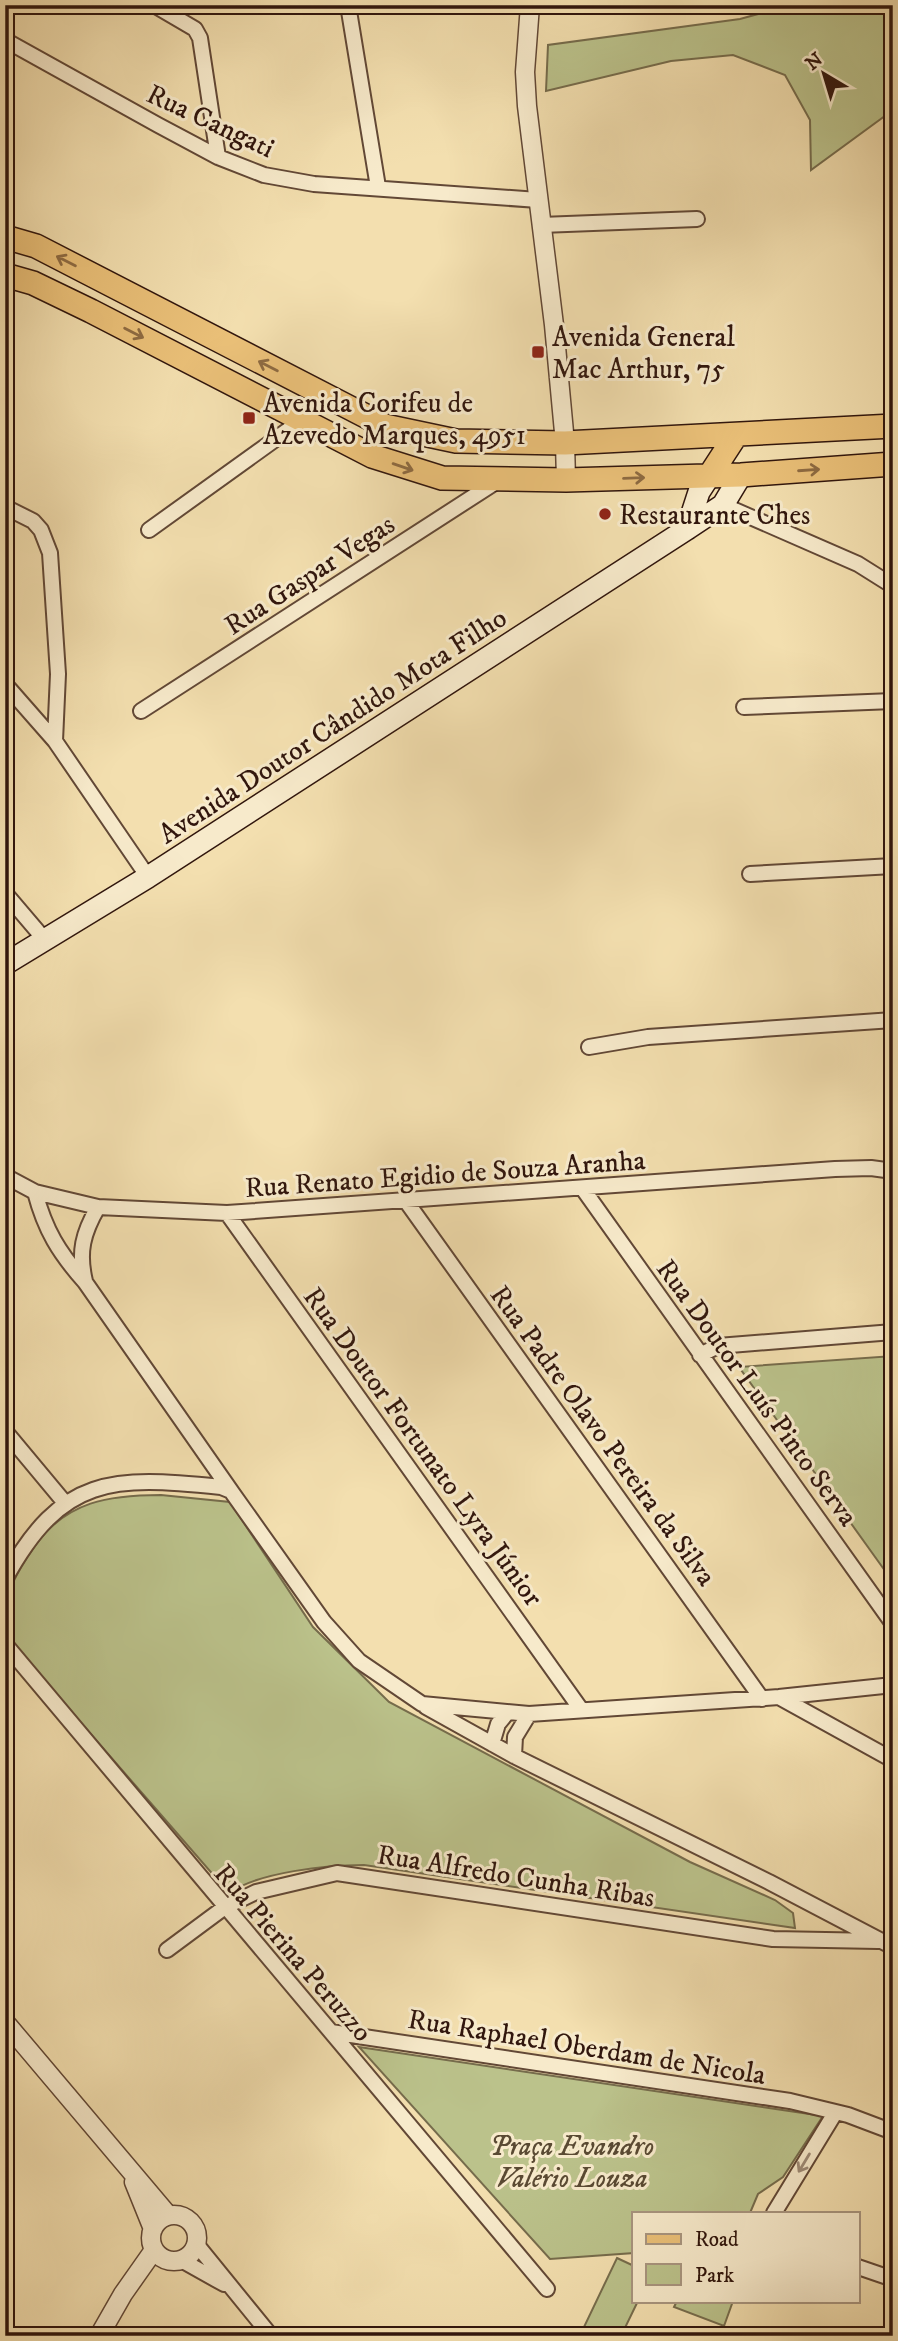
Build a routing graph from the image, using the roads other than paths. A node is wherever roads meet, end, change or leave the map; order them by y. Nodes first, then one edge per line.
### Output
1 (154, 5) edge
2 (348, 5) edge
3 (530, 5) edge
4 (5, 40) edge
5 (218, 157) junction
6 (378, 187) junction
7 (538, 200) junction
8 (697, 219) dead end
9 (541, 225) junction
10 (5, 237) edge
11 (5, 275) edge
12 (302, 420) junction
13 (893, 426) edge
14 (736, 435) junction
15 (565, 443) junction
16 (893, 464) edge
17 (709, 475) junction
18 (741, 475) junction
19 (503, 477) junction
20 (566, 480) junction
21 (723, 505) junction
22 (5, 507) edge
23 (687, 529) junction
24 (149, 530) dead end
25 (893, 586) edge
26 (5, 684) edge
27 (893, 701) edge
28 (744, 707) dead end
29 (141, 711) dead end
30 (55, 741) junction
31 (893, 866) edge
32 (750, 874) dead end
33 (148, 877) junction
34 (5, 893) edge
35 (45, 940) junction
36 (5, 964) edge
37 (893, 1020) edge
38 (589, 1047) dead end
39 (893, 1171) edge
40 (5, 1176) edge
41 (583, 1189) junction
42 (35, 1192) junction
43 (406, 1201) junction
44 (98, 1207) junction
45 (227, 1213) junction
46 (85, 1282) junction
47 (893, 1332) edge
48 (701, 1354) junction
49 (5, 1431) edge
50 (231, 1491) junction
51 (65, 1503) junction
52 (5, 1579) edge
53 (893, 1624) edge
54 (5, 1644) edge
55 (893, 1685) edge
56 (779, 1697) junction
57 (762, 1699) junction
58 (422, 1704) junction
59 (580, 1708) junction
60 (506, 1713) junction
61 (530, 1714) junction
62 (492, 1744) junction
63 (514, 1756) junction
64 (893, 1760) edge
65 (225, 1907) junction
66 (878, 1941) junction
67 (893, 1947) edge
68 (167, 1950) dead end
69 (5, 2022) edge
70 (331, 2032) junction
71 (835, 2113) junction
72 (893, 2132) edge
73 (127, 2166) junction
74 (775, 2212) edge
75 (168, 2215) junction
76 (153, 2229) junction
77 (197, 2245) junction
78 (167, 2257) junction
79 (860, 2268) edge
80 (893, 2279) edge
81 (228, 2286) junction
82 (547, 2289) dead end
83 (99, 2336) edge
84 (271, 2336) edge

1 - 5 street
2 - 6 street
3 - 7 street
4 - 5 street, Rua Cangati
5 - 6 street, Rua Cangati
6 - 7 street, Rua Cangati
7 - 9 street
8 - 9 street
9 - 15 street
15 -> 10 main road
11 -> 12 main road
12 -> 19 main road
12 - 24 street
13 - 14 main road
14 - 15 main road
14 - 17 main road
15 - 20 street
18 -> 16 main road
17 - 18 main road
20 -> 17 main road
17 - 23 main road
18 - 21 main road, Avenida Doutor Cândido Mota Filho
19 - 20 main road
19 - 29 street, Rua Gaspar Vegas
21 - 23 main road, Avenida Doutor Cândido Mota Filho
21 - 25 street
22 - 30 street
23 - 33 main road, Avenida Doutor Cândido Mota Filho
26 - 30 street
27 - 28 street
30 - 33 street
31 - 32 street
33 - 35 main road, Avenida Doutor Cândido Mota Filho
34 - 35 street
35 - 36 main road, Avenida Doutor Cândido Mota Filho
37 - 38 street
39 - 41 street, Rua Renato Egidio de Souza Aranha
40 - 42 street, Rua Renato Egidio de Souza Aranha
41 - 43 street, Rua Renato Egidio de Souza Aranha
41 - 48 street, Rua Doutor Luís Pinto Serva
42 - 44 street, Rua Renato Egidio de Souza Aranha
42 - 46 street
43 - 45 street, Rua Renato Egidio de Souza Aranha
43 - 57 street, Rua Padre Olavo Pereira da Silva
44 - 45 street, Rua Renato Egidio de Souza Aranha
44 - 46 street
45 - 59 street, Rua Doutor Fortunato Lyra Júnior
46 - 50 street
47 - 48 street
48 - 53 street, Rua Doutor Luís Pinto Serva
49 - 51 street
50 - 51 street
50 - 58 street
51 - 52 street
54 - 65 street, Rua Pierina Peruzzo
55 - 56 street
56 - 57 street
56 - 64 street
57 - 59 street
58 - 60 street
58 - 62 street
59 - 61 street
60 - 61 street
60 - 62 street
61 - 63 street
62 - 63 street
63 - 66 street
65 - 66 street, Rua Alfredo Cunha Ribas
65 - 68 street, Rua Alfredo Cunha Ribas
65 - 70 street, Rua Pierina Peruzzo
66 - 67 street
69 - 73 street
70 - 71 street, Rua Raphael Oberdam de Nicola
70 - 82 street, Rua Pierina Peruzzo
71 - 72 street, Rua Raphael Oberdam de Nicola
71 -> 74 street
73 - 75 street
73 - 76 street
75 - 76 street
75 - 77 street
76 - 78 street
77 - 78 street
77 - 81 street
78 - 81 street
78 - 83 street
79 - 80 street
81 - 84 street

